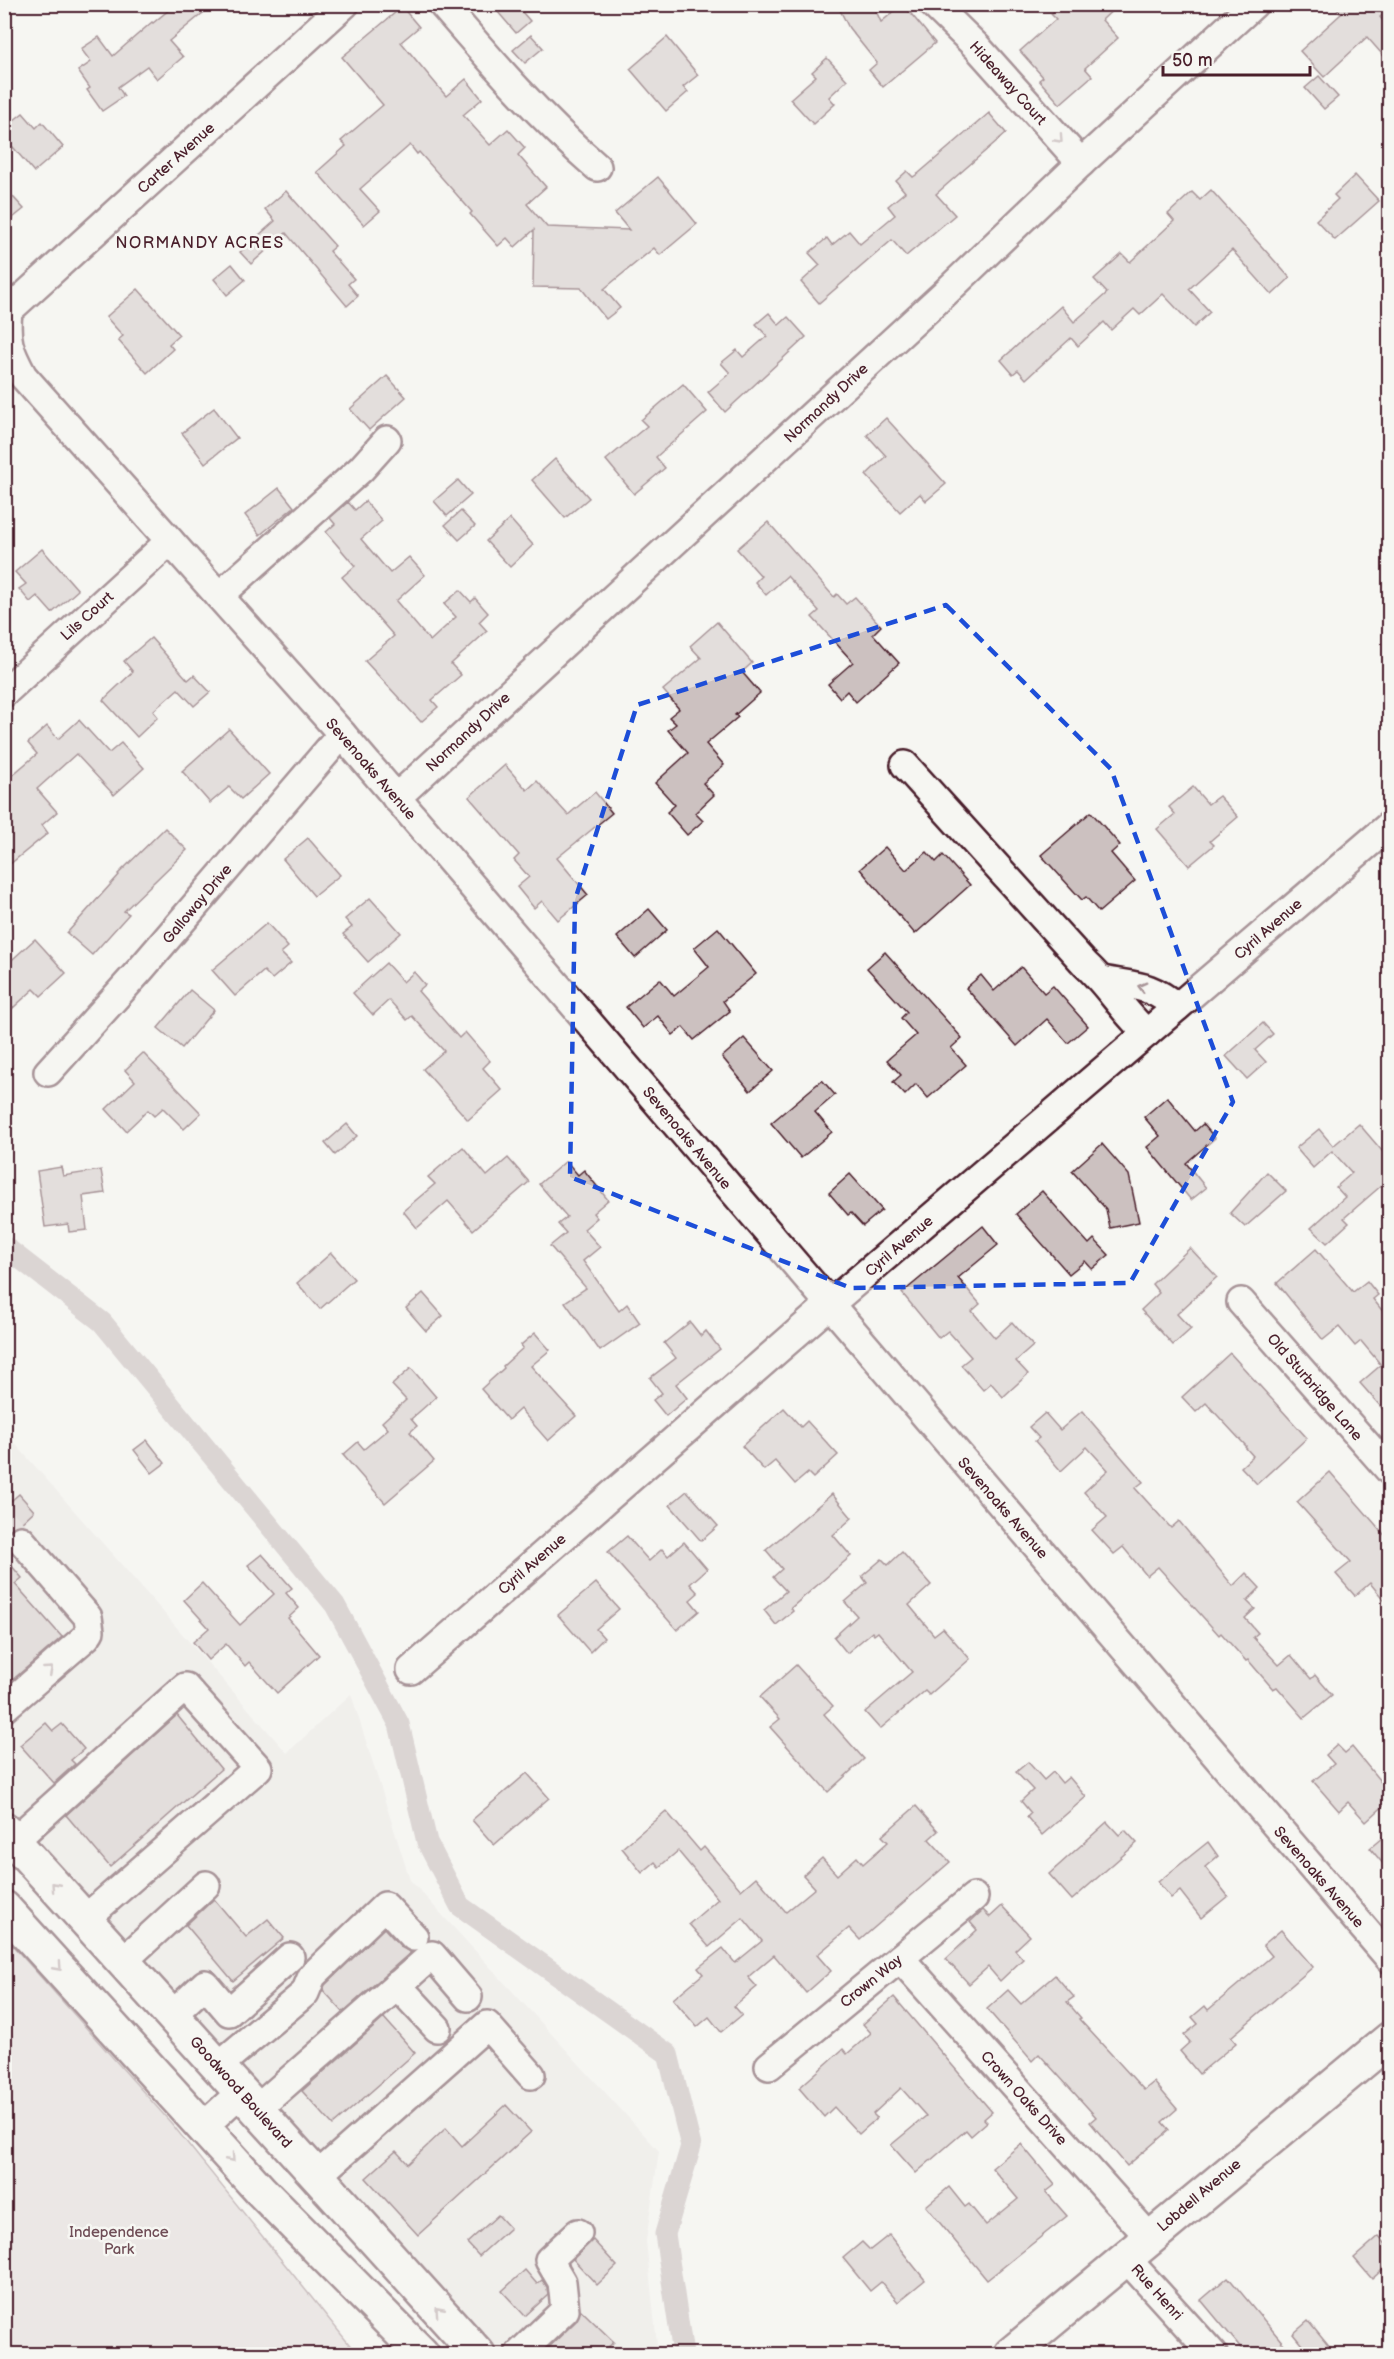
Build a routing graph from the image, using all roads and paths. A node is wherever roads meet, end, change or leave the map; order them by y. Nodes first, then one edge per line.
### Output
1 (345, 4) edge
2 (442, 4) edge
3 (933, 4) edge
4 (1254, 4) edge
5 (1081, 164) junction
6 (597, 167) dead end
7 (8, 311) joint
8 (14, 384) edge
9 (387, 440) dead end
10 (170, 541) junction
11 (219, 596) junction
12 (4, 693) edge
13 (342, 734) junction
14 (905, 765) dead end
15 (396, 798) junction
16 (1389, 825) edge
17 (1102, 980) junction
18 (1177, 1007) junction
19 (1147, 1033) junction
20 (48, 1072) dead end
21 (1241, 1302) dead end
22 (829, 1305) junction
23 (1389, 1471) edge
24 (21, 1540) tunnel mouth
25 (411, 1670) dead end
26 (4, 1708) edge
27 (9, 1836) edge
28 (206, 1885) dead end
29 (974, 1897) dead end
30 (4, 1908) edge
31 (85, 1919) junction
32 (414, 1937) dead end
33 (290, 1958) dead end
34 (900, 1958) junction
35 (1389, 1959) edge
36 (123, 1961) junction
37 (397, 1985) junction
38 (468, 1997) dead end
39 (172, 2015) junction
40 (437, 2028) dead end
41 (1389, 2038) edge
42 (218, 2066) junction
43 (769, 2066) dead end
44 (531, 2075) dead end
45 (249, 2100) junction
46 (203, 2127) junction
47 (317, 2176) junction
48 (260, 2190) junction
49 (578, 2233) dead end
50 (1137, 2247) junction
51 (393, 2355) edge
52 (422, 2355) edge
53 (478, 2355) edge
54 (519, 2355) edge
55 (1011, 2355) edge
56 (1213, 2355) edge

1 - 7 street, Carter Avenue
2 - 6 street
3 -> 5 street, Hideaway Court
4 - 5 street, Normandy Drive
5 - 15 street, Normandy Drive
7 - 8 street, Sevenoaks Avenue
8 - 10 street, Sevenoaks Avenue
9 - 11 street
10 - 11 street, Sevenoaks Avenue
10 - 12 street, Lils Court
11 - 13 street, Sevenoaks Avenue
13 - 15 street, Sevenoaks Avenue
13 - 20 street, Galloway Drive
14 - 17 street
15 - 22 street, Sevenoaks Avenue
16 - 18 street, Cyril Avenue
18 -> 17 street
17 - 19 street
18 - 19 street, Cyril Avenue
19 - 22 street, Cyril Avenue
21 - 23 street, Old Sturbridge Lane
22 - 25 street, Cyril Avenue
22 - 35 street, Sevenoaks Avenue
26 -> 24 street
31 -> 27 main road, Goodwood Boulevard
27 - 31 street
28 - 36 street
29 - 34 street, Crown Way
30 -> 46 main road
31 - 36 main road, Goodwood Boulevard
32 - 42 street
33 - 39 street
34 - 43 street, Crown Way
34 - 50 street, Crown Oaks Drive
36 - 39 main road, Goodwood Boulevard
37 - 38 street
37 - 40 street
37 - 45 street
39 - 42 main road, Goodwood Boulevard
41 - 50 main road, Lobdell Avenue
42 - 45 main road, Goodwood Boulevard
44 - 47 street
45 - 46 street
45 - 47 main road, Goodwood Boulevard
46 -> 48 main road
53 -> 47 main road, Goodwood Boulevard
48 - 51 main road
48 - 52 main road
49 - 54 street
50 - 55 main road, Lobdell Avenue
50 - 56 street, Rue Henri

